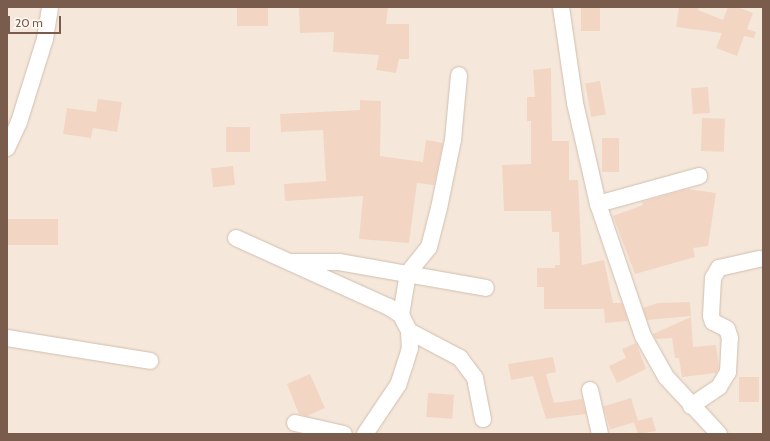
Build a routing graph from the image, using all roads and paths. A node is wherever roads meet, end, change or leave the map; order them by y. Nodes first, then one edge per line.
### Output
1 (50, 7) edge
2 (561, 7) edge
3 (459, 75) dead end
4 (13, 121) edge
5 (7, 148) edge
6 (699, 176) dead end
7 (598, 204) junction
8 (236, 238) dead end
9 (759, 259) dead end
10 (289, 262) junction
11 (408, 274) junction
12 (486, 288) dead end
13 (401, 315) junction
14 (409, 331) junction
15 (7, 338) edge
16 (150, 361) dead end
17 (590, 390) dead end
18 (691, 406) junction
19 (483, 419) dead end
20 (295, 423) dead end
21 (344, 434) edge
22 (365, 434) edge
23 (600, 434) edge
24 (719, 434) edge

1 - 4 street
2 - 7 street
3 - 11 street
4 - 5 street
6 - 7 street
7 - 18 street
8 - 10 street
9 - 18 street
10 - 11 street
10 - 13 street
11 - 12 street
11 - 13 street
13 - 14 street
14 - 19 street
14 - 22 street
15 - 16 street
17 - 23 street
18 - 24 street
20 - 21 street

